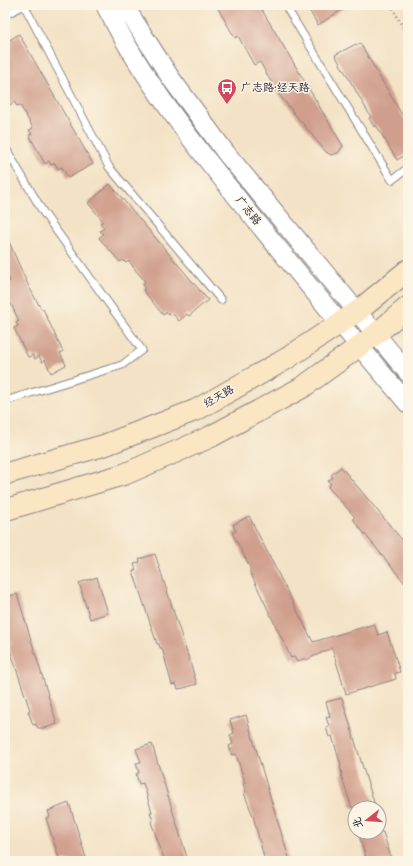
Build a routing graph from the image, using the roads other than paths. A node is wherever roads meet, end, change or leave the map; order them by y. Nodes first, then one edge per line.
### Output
1 (5, 5) edge
2 (24, 5) edge
3 (105, 5) edge
4 (124, 5) edge
5 (285, 5) edge
6 (7, 14) edge
7 (5, 147) edge
8 (408, 168) edge
9 (408, 270) edge
10 (220, 300) dead end
11 (408, 307) edge
12 (358, 311) junction
13 (338, 323) junction
14 (376, 334) junction
15 (359, 346) junction
16 (408, 373) edge
17 (5, 401) edge
18 (408, 404) edge
19 (5, 474) edge
20 (5, 510) edge

1 - 6 lane
2 - 6 lane
2 - 10 lane
3 - 13 street, 广志路
4 - 12 street, 广志路
5 - 8 lane
7 - 17 lane
9 - 12 main road, 经天路
11 - 14 main road
12 - 13 main road, 经天路
12 - 14 street, 广志路
13 - 15 street, 广志路
13 - 19 main road, 经天路
14 - 15 main road
14 - 16 street, 广志路
15 - 18 street, 广志路
15 - 20 main road

